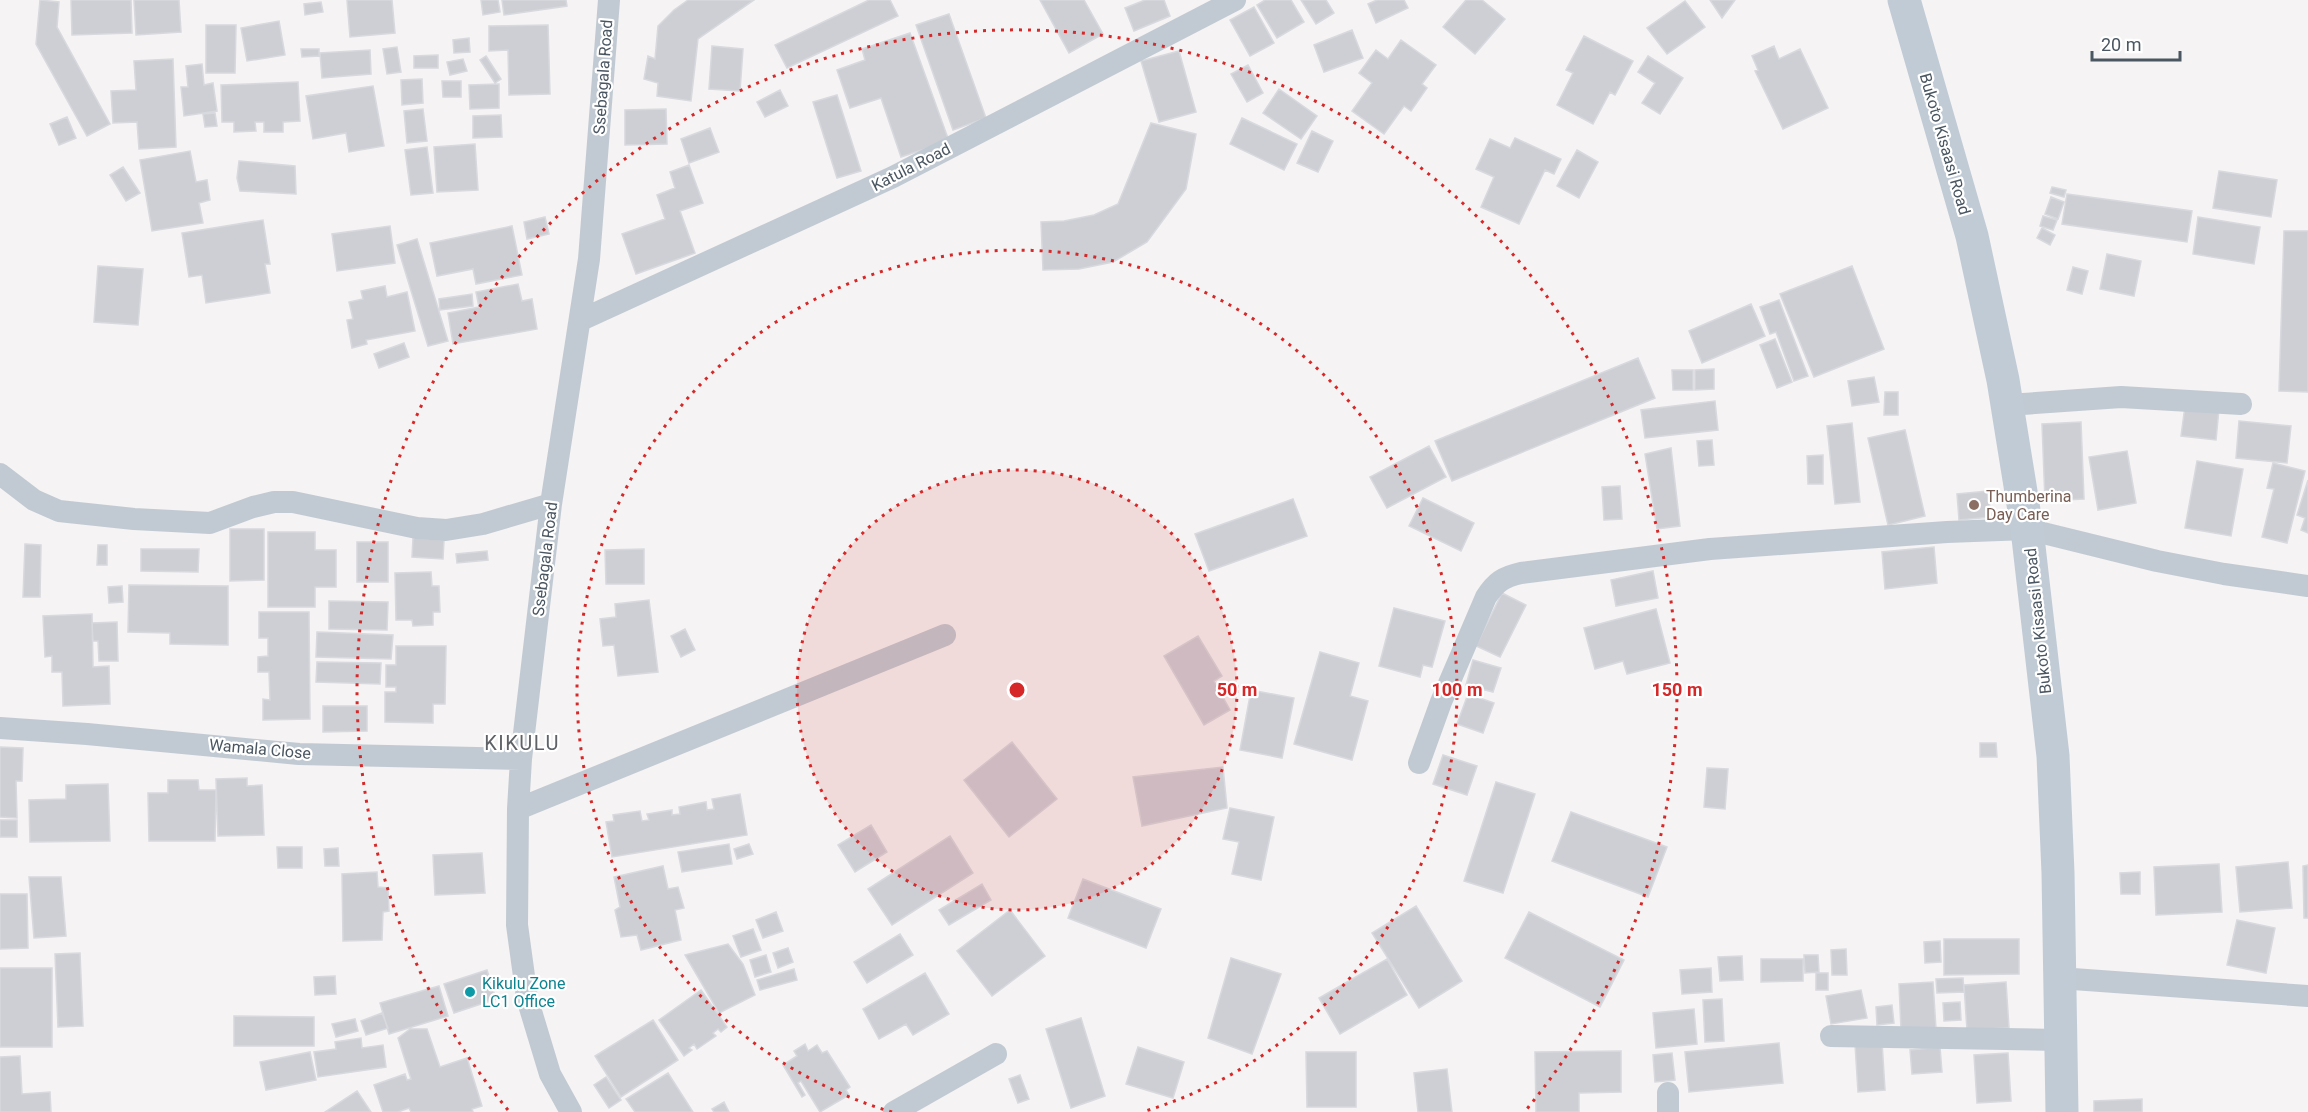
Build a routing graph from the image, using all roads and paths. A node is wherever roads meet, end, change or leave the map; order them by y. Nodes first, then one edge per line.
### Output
1 (609, 0) edge
2 (1234, 0) edge
3 (1904, 0) edge
4 (581, 321) junction
5 (2241, 404) dead end
6 (2008, 405) junction
7 (0, 474) edge
8 (551, 504) junction
9 (2027, 529) junction
10 (2308, 586) edge
11 (945, 635) dead end
12 (0, 728) edge
13 (521, 759) junction
14 (1419, 763) dead end
15 (518, 809) junction
16 (2059, 978) junction
17 (2308, 996) edge
18 (1831, 1036) dead end
19 (2060, 1040) junction
20 (996, 1054) dead end
21 (571, 1112) edge
22 (894, 1112) edge
23 (2062, 1112) edge

1 - 4 street, Ssebagala Road
2 - 4 street, Katula Road
3 - 6 main road, Bukoto Kisaasi Road
4 - 8 street, Ssebagala Road
5 - 6 street
6 - 9 main road, Bukoto Kisaasi Road
7 - 8 street
8 - 13 street, Ssebagala Road
9 - 10 street
9 - 14 street
9 - 16 main road, Bukoto Kisaasi Road
11 - 15 street
12 - 13 street, Wamala Close
13 - 15 street, Ssebagala Road
15 - 21 street, Ssebagala Road
16 - 17 street
16 - 19 main road, Bukoto Kisaasi Road
18 - 19 street
19 - 23 main road, Bukoto Kisaasi Road
20 - 22 street

